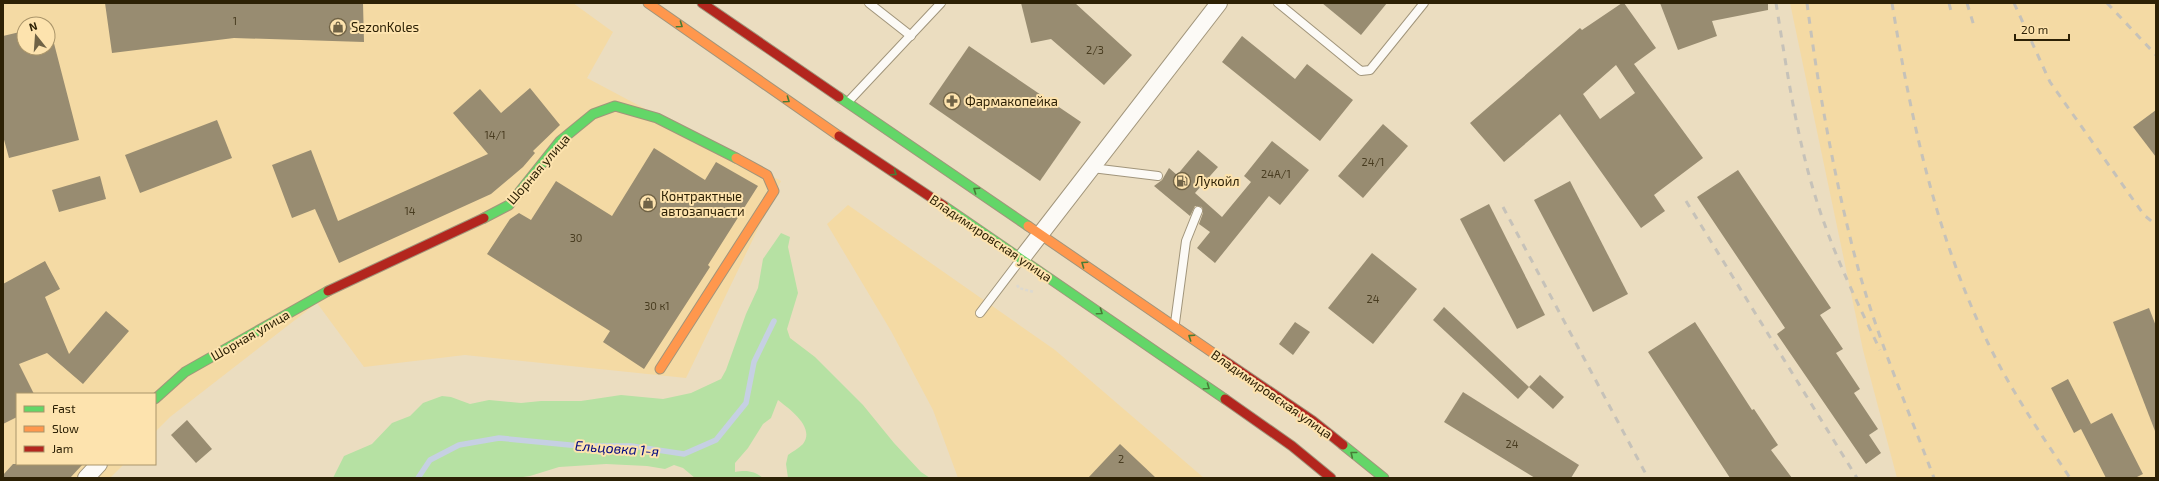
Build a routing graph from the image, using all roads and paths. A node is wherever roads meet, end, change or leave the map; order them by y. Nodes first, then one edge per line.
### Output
1 (648, 3) edge
2 (702, 3) edge
3 (869, 3) edge
4 (941, 3) edge
5 (1219, 3) edge
6 (1424, 3) edge
7 (1282, 4) edge
8 (911, 36) junction
9 (848, 103) junction
10 (1092, 168) junction
11 (1158, 176) dead end
12 (1198, 211) dead end
13 (1041, 234) junction
14 (1022, 258) junction
15 (980, 313) dead end
16 (1174, 326) junction
17 (660, 369) dead end
18 (156, 398) edge
19 (98, 465) edge
20 (86, 478) edge
21 (1331, 478) edge
22 (1384, 478) edge

1 -> 14 main road, Владимировская улица
2 - 9 main road, Владимировская улица
3 - 8 lane
4 - 8 lane
5 - 10 street
6 - 7 lane
8 - 9 lane
13 -> 9 main road, Владимировская улица
10 - 11 lane
10 - 13 street
12 - 16 lane
13 - 14 street
16 -> 13 main road, Владимировская улица
14 - 15 lane
14 -> 21 main road, Владимировская улица
22 -> 16 main road, Владимировская улица
17 - 18 main road, Шорная улица
19 - 20 street

